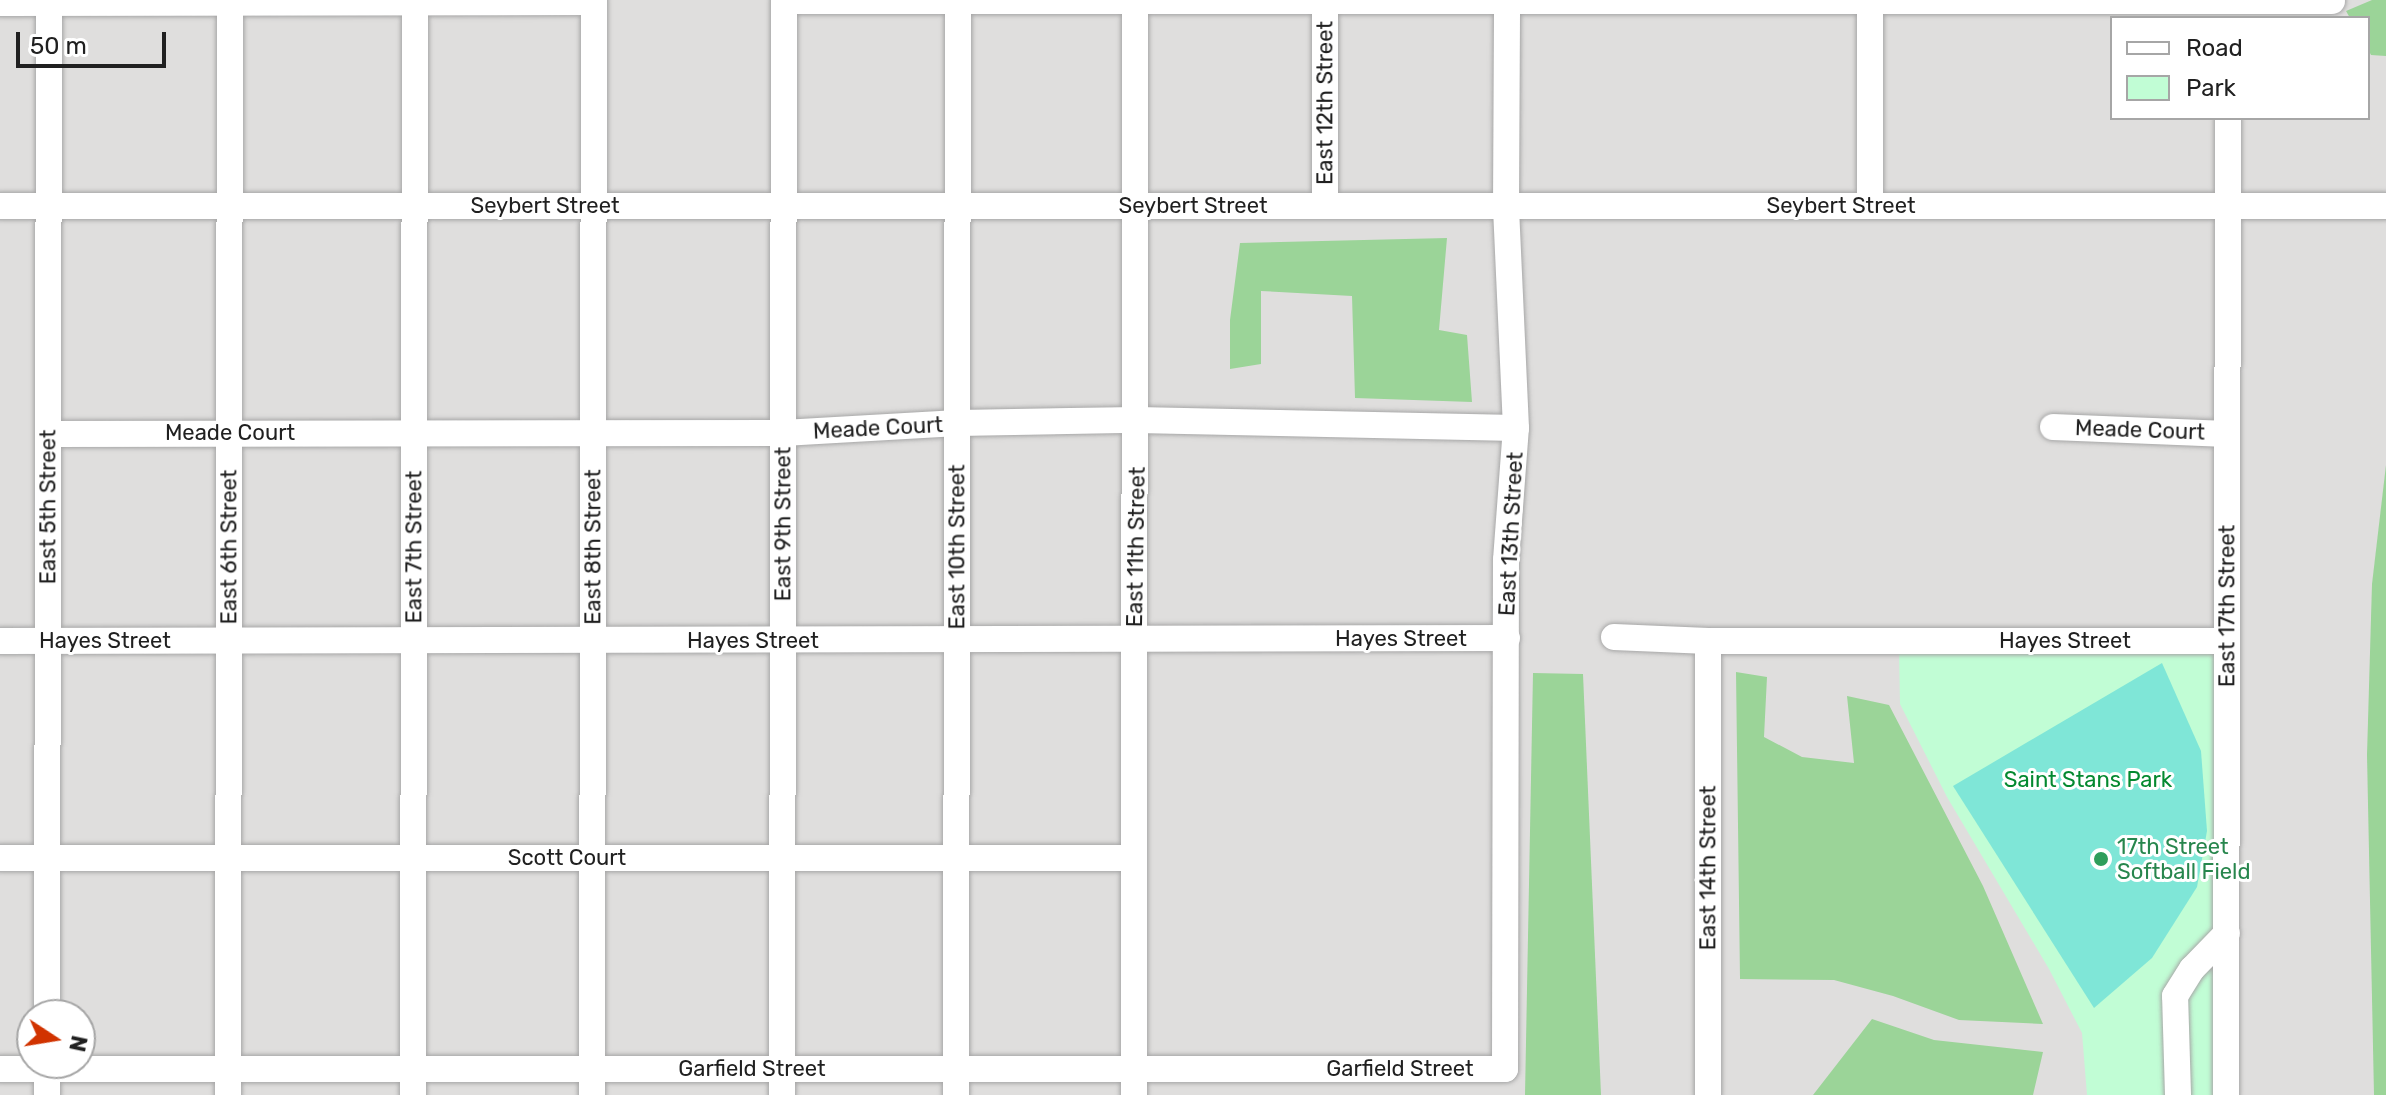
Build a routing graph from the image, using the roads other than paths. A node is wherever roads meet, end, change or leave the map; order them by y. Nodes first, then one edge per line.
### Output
1 (784, 0) edge
2 (958, 0) edge
3 (1135, 0) edge
4 (1325, 0) edge
5 (1507, 0) edge
6 (1870, 0) edge
7 (2228, 0) edge
8 (49, 1) edge
9 (230, 1) edge
10 (415, 1) edge
11 (594, 1) edge
12 (2332, 1) edge
13 (0, 3) edge
14 (2228, 120) edge
15 (0, 206) edge
16 (49, 206) junction
17 (229, 206) junction
18 (414, 206) junction
19 (594, 206) junction
20 (784, 206) junction
21 (958, 206) junction
22 (1135, 206) junction
23 (1325, 206) junction
24 (1506, 206) junction
25 (1870, 206) junction
26 (2228, 206) junction
27 (2386, 206) edge
28 (1137, 420) junction
29 (958, 423) junction
30 (2053, 427) dead end
31 (1516, 428) junction
32 (229, 433) junction
33 (783, 433) junction
34 (48, 434) junction
35 (414, 434) junction
36 (593, 434) junction
37 (2227, 434) junction
38 (1614, 637) dead end
39 (1507, 638) junction
40 (0, 641) edge
41 (48, 641) junction
42 (228, 641) junction
43 (414, 641) junction
44 (593, 641) junction
45 (783, 641) junction
46 (957, 641) junction
47 (1134, 641) junction
48 (1708, 641) junction
49 (2227, 641) junction
50 (0, 858) edge
51 (47, 858) junction
52 (228, 858) junction
53 (413, 858) junction
54 (593, 858) junction
55 (783, 858) junction
56 (957, 858) junction
57 (1134, 858) junction
58 (2227, 933) junction
59 (47, 999) edge
60 (96, 1067) edge
61 (782, 1068) junction
62 (956, 1068) junction
63 (228, 1069) junction
64 (413, 1069) junction
65 (592, 1069) junction
66 (1505, 1069) joint
67 (1134, 1082) edge
68 (228, 1095) edge
69 (413, 1095) edge
70 (592, 1095) edge
71 (782, 1095) edge
72 (956, 1095) edge
73 (1708, 1095) edge
74 (2178, 1095) edge
75 (2226, 1095) edge

1 - 2 street
1 - 20 street, East 9th Street
2 - 3 street
2 - 21 street, East 10th Street
3 - 4 street
3 - 22 street, East 11th Street
4 - 5 street
4 - 23 street, East 12th Street
5 - 6 street
5 - 24 street, East 13th Street
6 - 7 street
6 - 25 street
7 - 12 street
8 - 9 street
8 - 13 street
8 - 16 street, East 5th Street
9 - 10 street
9 - 17 street, East 6th Street
10 - 11 street
10 - 18 street, East 7th Street
11 - 19 street, East 8th Street
14 - 26 street, East 17th Street
15 - 16 street, Seybert Street
16 - 17 street, Seybert Street
16 - 34 street, East 5th Street
17 - 18 street, Seybert Street
17 - 32 street, East 6th Street
18 - 19 street, Seybert Street
18 - 35 street, East 7th Street
19 - 20 street, Seybert Street
19 - 36 street, East 8th Street
20 - 21 street, Seybert Street
20 - 33 street, East 9th Street
21 - 22 street, Seybert Street
21 - 29 street, East 10th Street
22 - 23 street, Seybert Street
22 - 28 street, East 11th Street
23 - 24 street, Seybert Street
24 - 25 street, Seybert Street
24 - 31 street, East 13th Street
25 - 26 street, Seybert Street
26 - 27 street, Seybert Street
26 - 37 street, East 17th Street
28 - 29 street, Meade Court
28 - 31 street, Meade Court
28 - 47 street, East 11th Street
29 - 33 street, Meade Court
29 - 46 street, East 10th Street
30 - 37 street, Meade Court
31 - 39 street, East 13th Street
32 - 34 street, Meade Court
32 - 35 street, Meade Court
32 - 42 street, East 6th Street
33 - 36 street, Meade Court
33 - 45 street, East 9th Street
34 - 41 street, East 5th Street
35 - 36 street, Meade Court
35 - 43 street, East 7th Street
36 - 44 street, East 8th Street
37 - 49 street, East 17th Street
38 - 48 street, Hayes Street
39 - 47 street, Hayes Street
39 - 66 street, East 13th Street
40 - 41 street, Hayes Street
41 - 42 street, Hayes Street
41 - 51 street, East 5th Street
42 - 43 street, Hayes Street
42 - 52 street, East 6th Street
43 - 44 street, Hayes Street
43 - 53 street, East 7th Street
44 - 45 street, Hayes Street
44 - 54 street, East 8th Street
45 - 46 street, Hayes Street
45 - 55 street, East 9th Street
46 - 47 street, Hayes Street
46 - 56 street, East 10th Street
47 - 57 street, East 11th Street
48 - 49 street, Hayes Street
48 - 73 street, East 14th Street
49 - 58 street, East 17th Street
50 - 51 street, Scott Court
51 - 52 street, Scott Court
51 - 59 street, East 5th Street
52 - 53 street, Scott Court
52 - 63 street, East 6th Street
53 - 54 street, Scott Court
53 - 64 street, East 7th Street
54 - 55 street, Scott Court
54 - 65 street, East 8th Street
55 - 56 street, Scott Court
55 - 61 street, East 9th Street
56 - 57 street, Scott Court
56 - 62 street, East 10th Street
57 - 67 street, East 11th Street
58 - 74 street
58 - 75 street, East 17th Street
60 - 63 street, Garfield Street
61 - 62 street, Garfield Street
61 - 65 street, Garfield Street
61 - 71 street, East 9th Street
62 - 67 street, Garfield Street
62 - 72 street, East 10th Street
63 - 64 street, Garfield Street
63 - 68 street, East 6th Street
64 - 65 street, Garfield Street
64 - 69 street, East 7th Street
65 - 70 street, East 8th Street
66 - 67 street, Garfield Street

